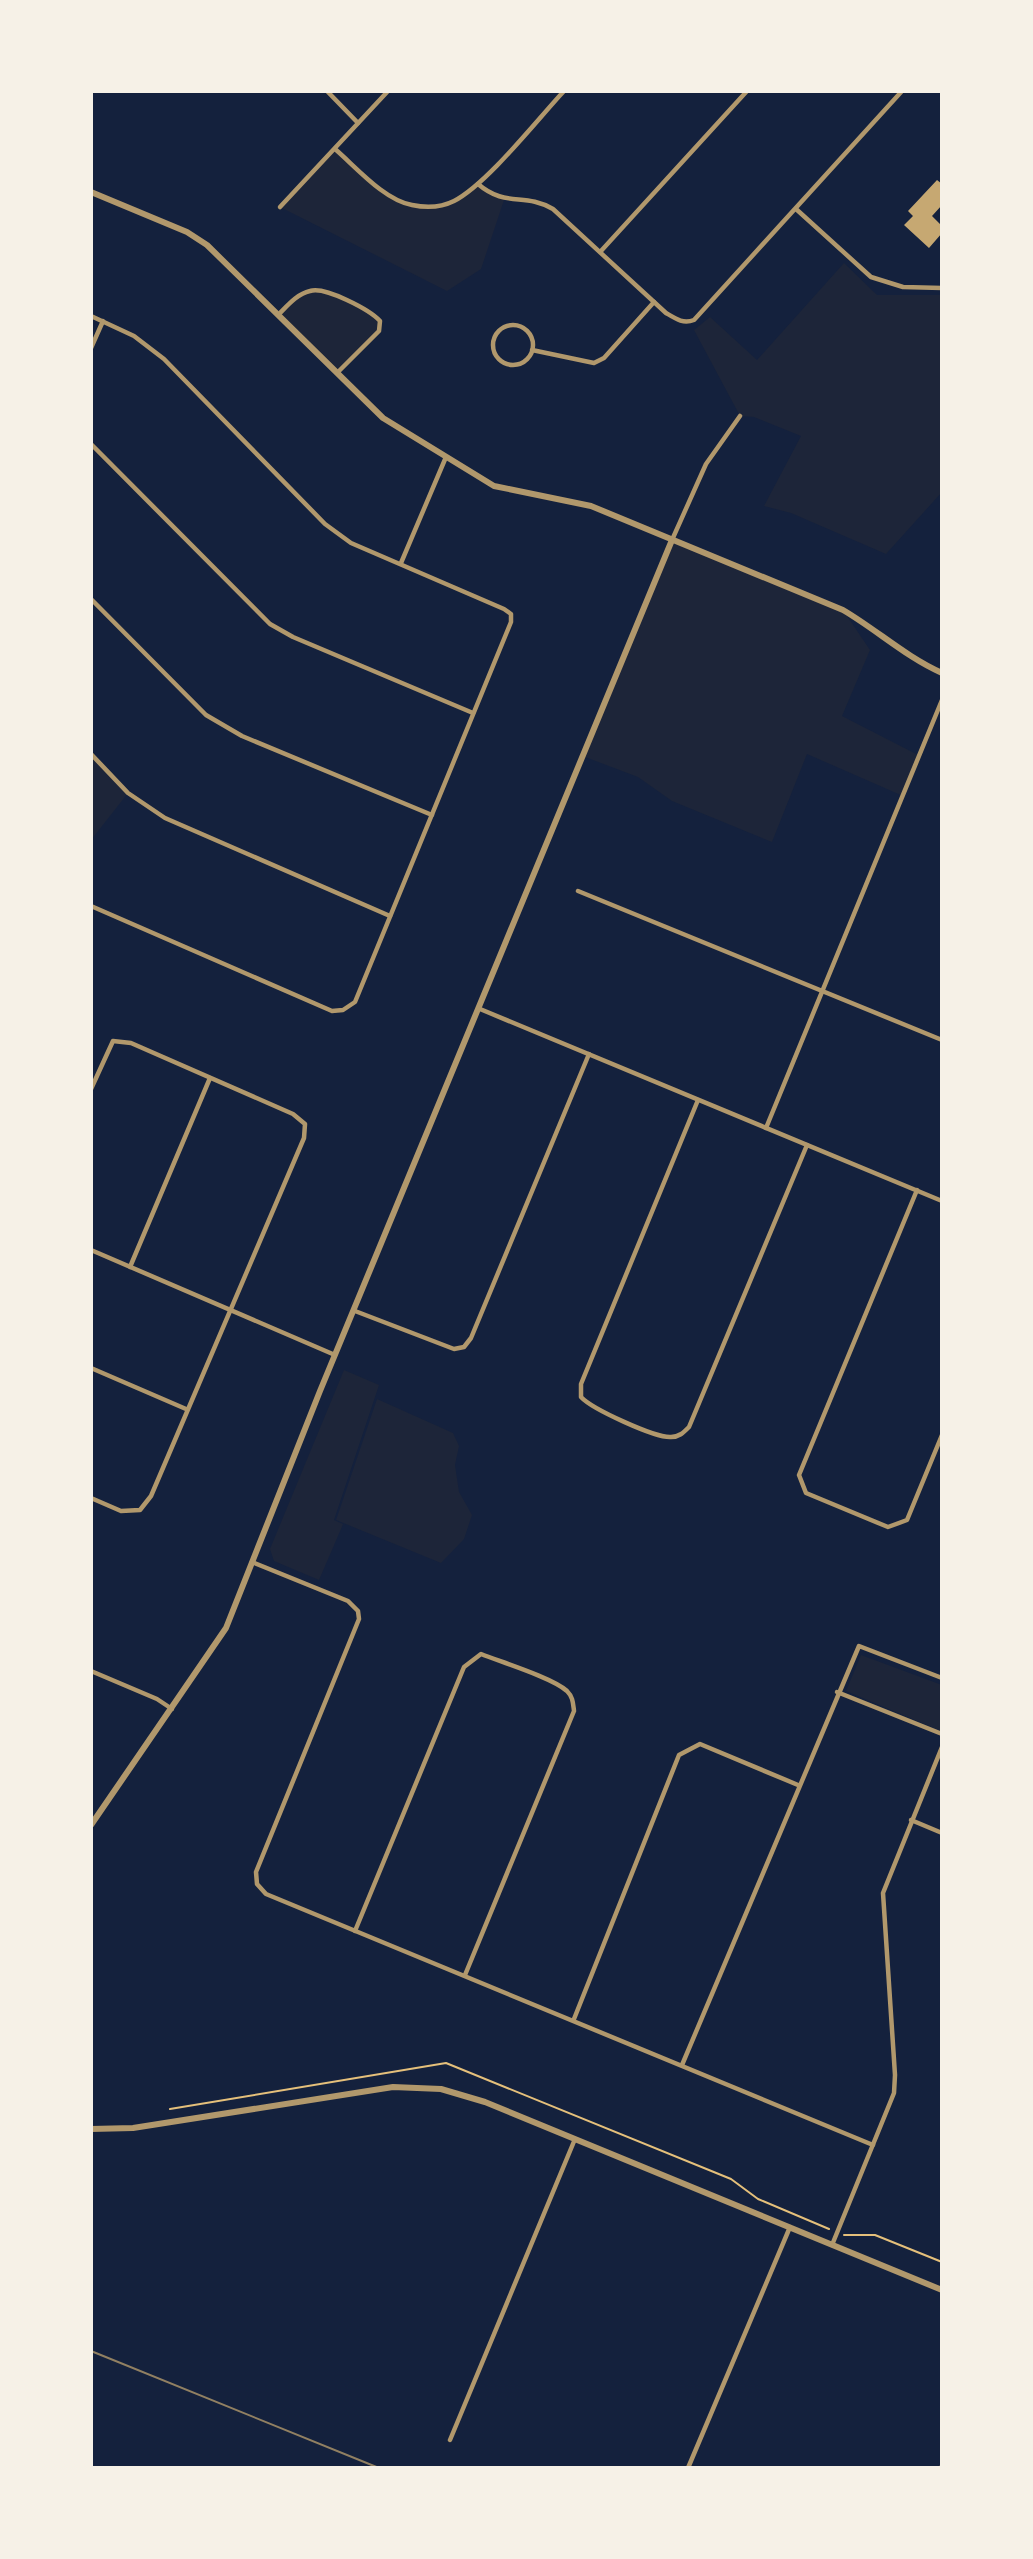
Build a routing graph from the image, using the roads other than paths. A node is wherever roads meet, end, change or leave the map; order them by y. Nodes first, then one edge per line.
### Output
1 (327, 91) edge
2 (388, 91) edge
3 (564, 91) edge
4 (747, 91) edge
5 (902, 91) edge
6 (358, 123) junction
7 (335, 149) junction
8 (478, 184) junction
9 (91, 192) edge
10 (280, 207) dead end
11 (796, 209) junction
12 (601, 251) junction
13 (942, 288) edge
14 (654, 302) junction
15 (279, 314) junction
16 (91, 316) edge
17 (103, 321) junction
18 (91, 348) edge
19 (532, 350) junction
20 (337, 373) junction
21 (740, 416) dead end
22 (91, 444) edge
23 (446, 457) junction
24 (672, 540) junction
25 (401, 563) junction
26 (91, 599) edge
27 (942, 673) edge
28 (942, 700) edge
29 (472, 713) junction
30 (91, 754) edge
31 (432, 815) junction
32 (578, 891) dead end
33 (91, 906) edge
34 (390, 916) junction
35 (823, 992) junction
36 (480, 1009) junction
37 (942, 1040) edge
38 (589, 1054) junction
39 (210, 1078) junction
40 (91, 1089) edge
41 (698, 1100) junction
42 (766, 1128) junction
43 (807, 1145) junction
44 (916, 1190) junction
45 (942, 1201) edge
46 (91, 1250) edge
47 (130, 1267) junction
48 (229, 1310) junction
49 (355, 1311) junction
50 (335, 1355) junction
51 (91, 1368) edge
52 (186, 1409) junction
53 (942, 1435) edge
54 (91, 1498) edge
55 (252, 1562) junction
56 (91, 1671) edge
57 (942, 1678) edge
58 (837, 1692) junction
59 (172, 1710) junction
60 (942, 1734) edge
61 (942, 1747) edge
62 (798, 1785) junction
63 (911, 1820) junction
64 (91, 1825) edge
65 (942, 1833) edge
66 (355, 1931) junction
67 (465, 1975) junction
68 (574, 2019) junction
69 (682, 2065) junction
70 (91, 2129) edge
71 (576, 2139) junction
72 (873, 2145) junction
73 (790, 2227) junction
74 (832, 2245) junction
75 (942, 2290) edge
76 (450, 2440) dead end
77 (688, 2468) edge

1 - 6 street
2 - 6 street
3 - 8 street
4 - 12 street
5 - 11 street
6 - 7 street
7 - 8 street
7 - 10 street
8 - 12 street
9 - 15 street
11 - 13 street
11 - 14 street
12 - 14 street
14 - 19 street
15 - 20 street
15 - 20 street
16 - 17 street
17 - 18 street
17 - 25 street
19 - 19 street
20 - 23 street
21 - 24 street
22 - 29 street
23 - 24 street
23 - 25 street
24 - 27 street
24 - 36 street
25 - 29 street
26 - 31 street
28 - 35 street
29 - 31 street
30 - 34 street
31 - 34 street
32 - 35 street
33 - 34 street
35 - 37 street
35 - 42 street
36 - 38 street
36 - 49 street
38 - 41 street
38 - 49 street
39 - 40 street
39 - 47 street
39 - 48 street
41 - 42 street
41 - 43 street
42 - 43 street
43 - 44 street
44 - 45 street
44 - 53 street
46 - 47 street
47 - 48 street
48 - 50 street
48 - 52 street
49 - 50 street
50 - 55 street
51 - 52 street
52 - 54 street
55 - 59 street
55 - 66 street
56 - 59 street
57 - 58 street
58 - 60 street
58 - 62 street
59 - 64 street
61 - 63 street
62 - 68 street
62 - 69 street
63 - 65 street
63 - 72 street
66 - 67 street
66 - 67 street
67 - 68 street
68 - 69 street
69 - 72 street
70 - 71 street
71 - 73 street
71 - 76 street
72 - 74 street
73 - 74 street
73 - 77 street
74 - 75 street

